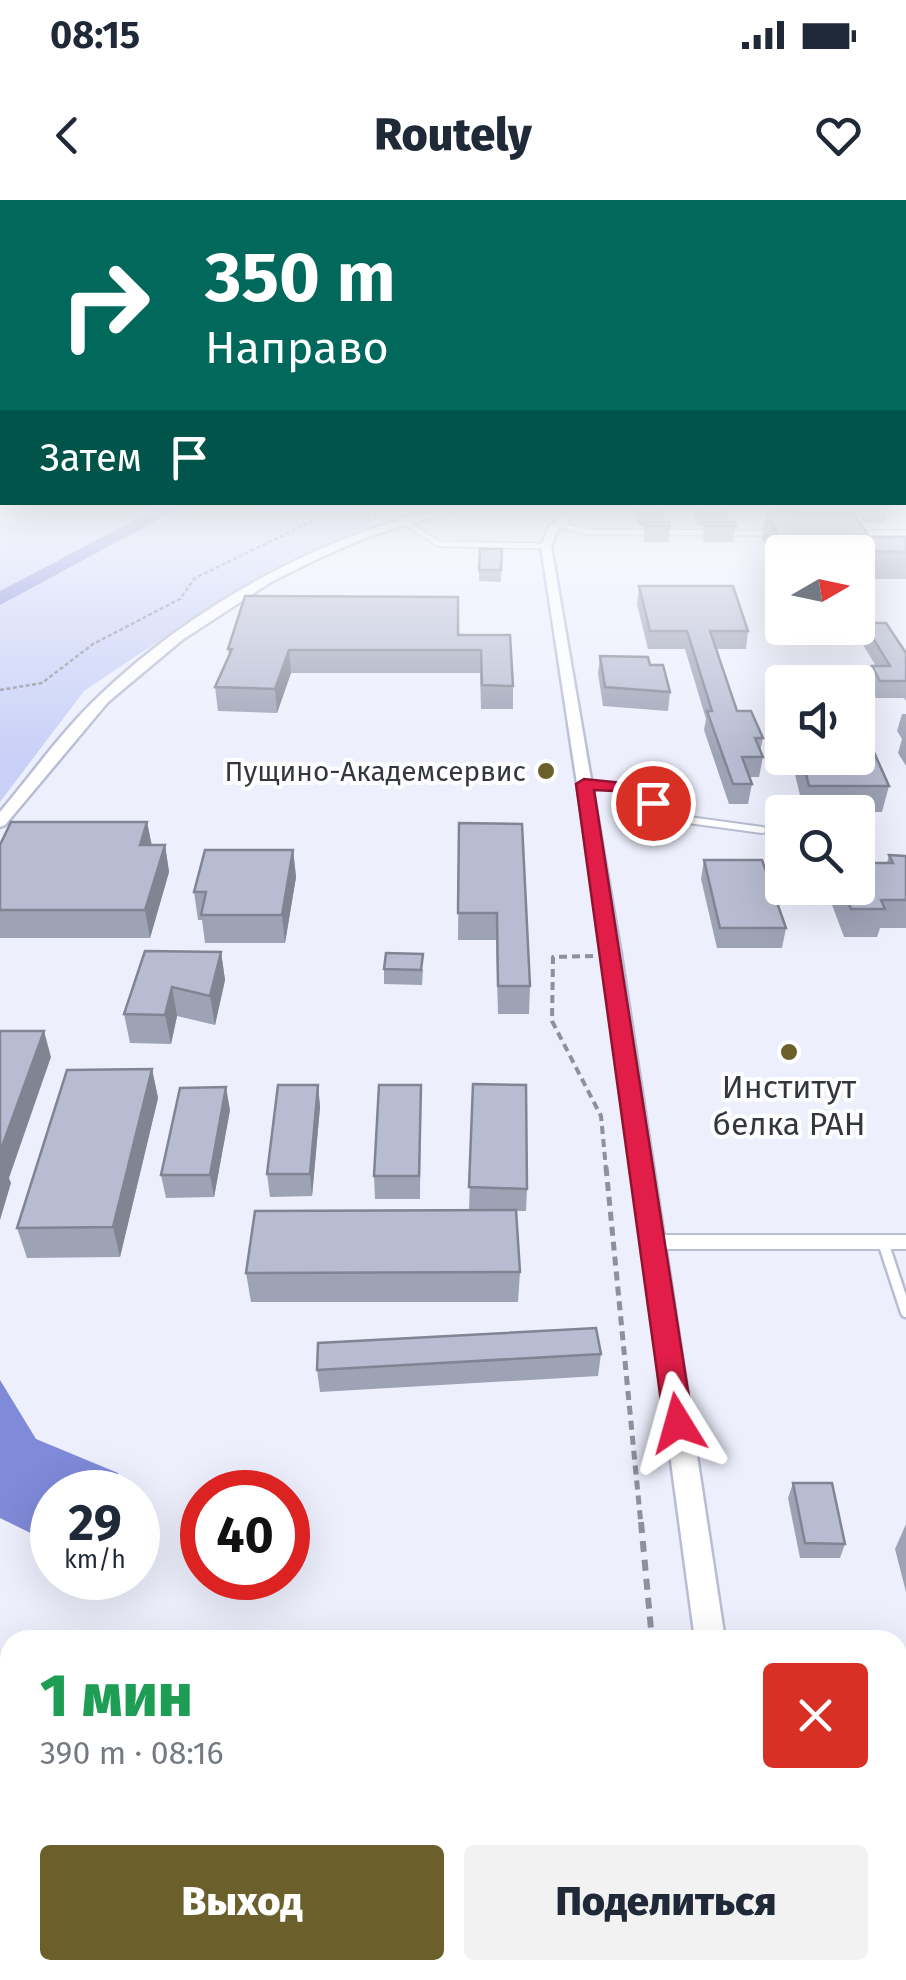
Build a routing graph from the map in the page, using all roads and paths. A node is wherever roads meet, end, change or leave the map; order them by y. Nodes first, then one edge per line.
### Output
1 (186, 591) edge
2 (255, 591) edge
3 (553, 591) edge
4 (0, 690) edge
5 (584, 784) junction
6 (0, 822) edge
7 (762, 830) dead end
8 (612, 955) junction
9 (652, 1242) junction
10 (882, 1242) junction
11 (906, 1242) edge
12 (906, 1312) edge
13 (651, 1630) edge
14 (709, 1630) edge

1 - 4 path
2 - 6 street
3 - 5 street
5 - 7 lane
5 - 8 street
8 - 9 street
8 - 13 path
9 - 10 street
9 - 14 street
10 - 11 street
10 - 12 lane

